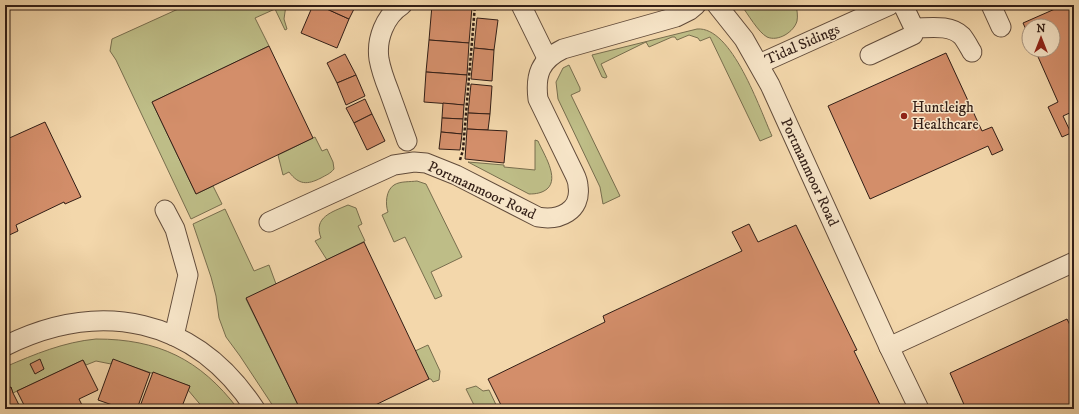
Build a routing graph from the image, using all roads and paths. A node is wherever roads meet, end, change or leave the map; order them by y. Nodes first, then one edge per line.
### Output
1 (402, 5) edge
2 (475, 5) edge
3 (521, 5) edge
4 (696, 5) edge
5 (717, 5) edge
6 (890, 5) edge
7 (903, 5) edge
8 (991, 5) edge
9 (1001, 27) dead end
10 (914, 28) junction
11 (972, 52) dead end
12 (870, 55) dead end
13 (547, 58) junction
14 (759, 64) junction
15 (407, 141) dead end
16 (456, 175) junction
17 (165, 210) dead end
18 (269, 222) dead end
19 (1074, 262) edge
20 (174, 336) junction
21 (5, 346) edge
22 (889, 347) junction
23 (255, 409) edge
24 (919, 409) edge

1 - 15 street
2 - 16 path
3 - 13 street
4 - 13 street
5 - 14 street, Portmanmoor Road
6 - 14 street, Tidal Sidings
7 - 10 street
8 - 9 street
10 - 11 street
10 - 12 street
13 - 16 street, Portmanmoor Road
14 - 22 street, Portmanmoor Road
16 - 18 street, Portmanmoor Road
17 - 20 street
19 - 22 street
20 - 21 street
20 - 23 street
22 - 24 street, Portmanmoor Road

